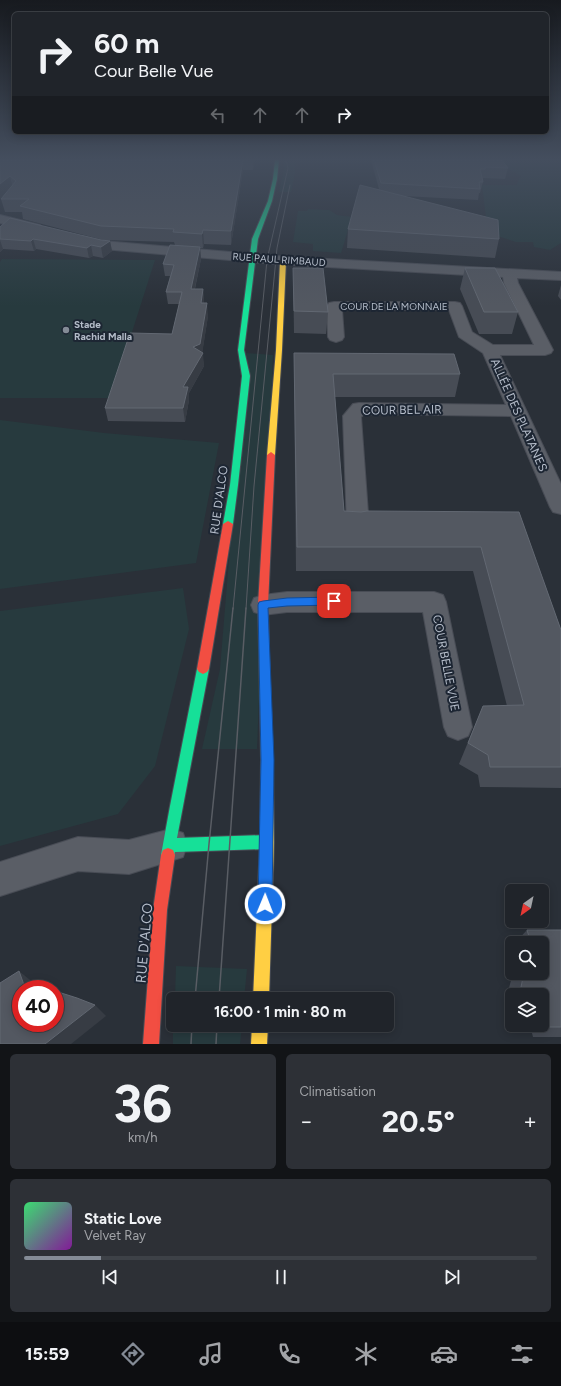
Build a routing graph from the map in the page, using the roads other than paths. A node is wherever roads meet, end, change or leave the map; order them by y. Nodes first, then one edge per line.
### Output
1 (266, 209) edge
2 (0, 219) edge
3 (45, 230) edge
4 (67, 236) edge
5 (253, 259) junction
6 (283, 261) junction
7 (510, 274) junction
8 (561, 276) edge
9 (465, 334) joint
10 (336, 337) dead end
11 (490, 350) junction
12 (517, 411) junction
13 (561, 507) edge
14 (358, 527) edge
15 (263, 605) junction
16 (458, 727) dead end
17 (267, 842) junction
18 (171, 845) junction
19 (0, 879) edge
20 (261, 992) edge
21 (260, 1032) edge
22 (151, 1044) edge
23 (259, 1044) edge

1 - 5 street, RUE D'ALCO
2 - 3 street
4 - 5 street, RUE PAUL RIMBAUD
5 - 6 street, RUE PAUL RIMBAUD
5 - 18 street, RUE D'ALCO
6 - 7 street, RUE PAUL RIMBAUD
6 - 15 street
7 - 8 street, RUE PAUL RIMBAUD
7 - 11 street
9 - 10 street, COUR DE LA MONNAIE
9 - 11 street, ALLÉE DES PLATANES
11 - 12 street, ALLÉE DES PLATANES
12 - 13 street, ALLÉE DES PLATANES
12 - 14 street, COUR BEL AIR
15 - 16 street, COUR BELLE VUE
15 - 17 street
17 - 18 street
17 - 20 street
18 - 19 street
18 - 22 street, RUE D'ALCO
21 - 23 street

